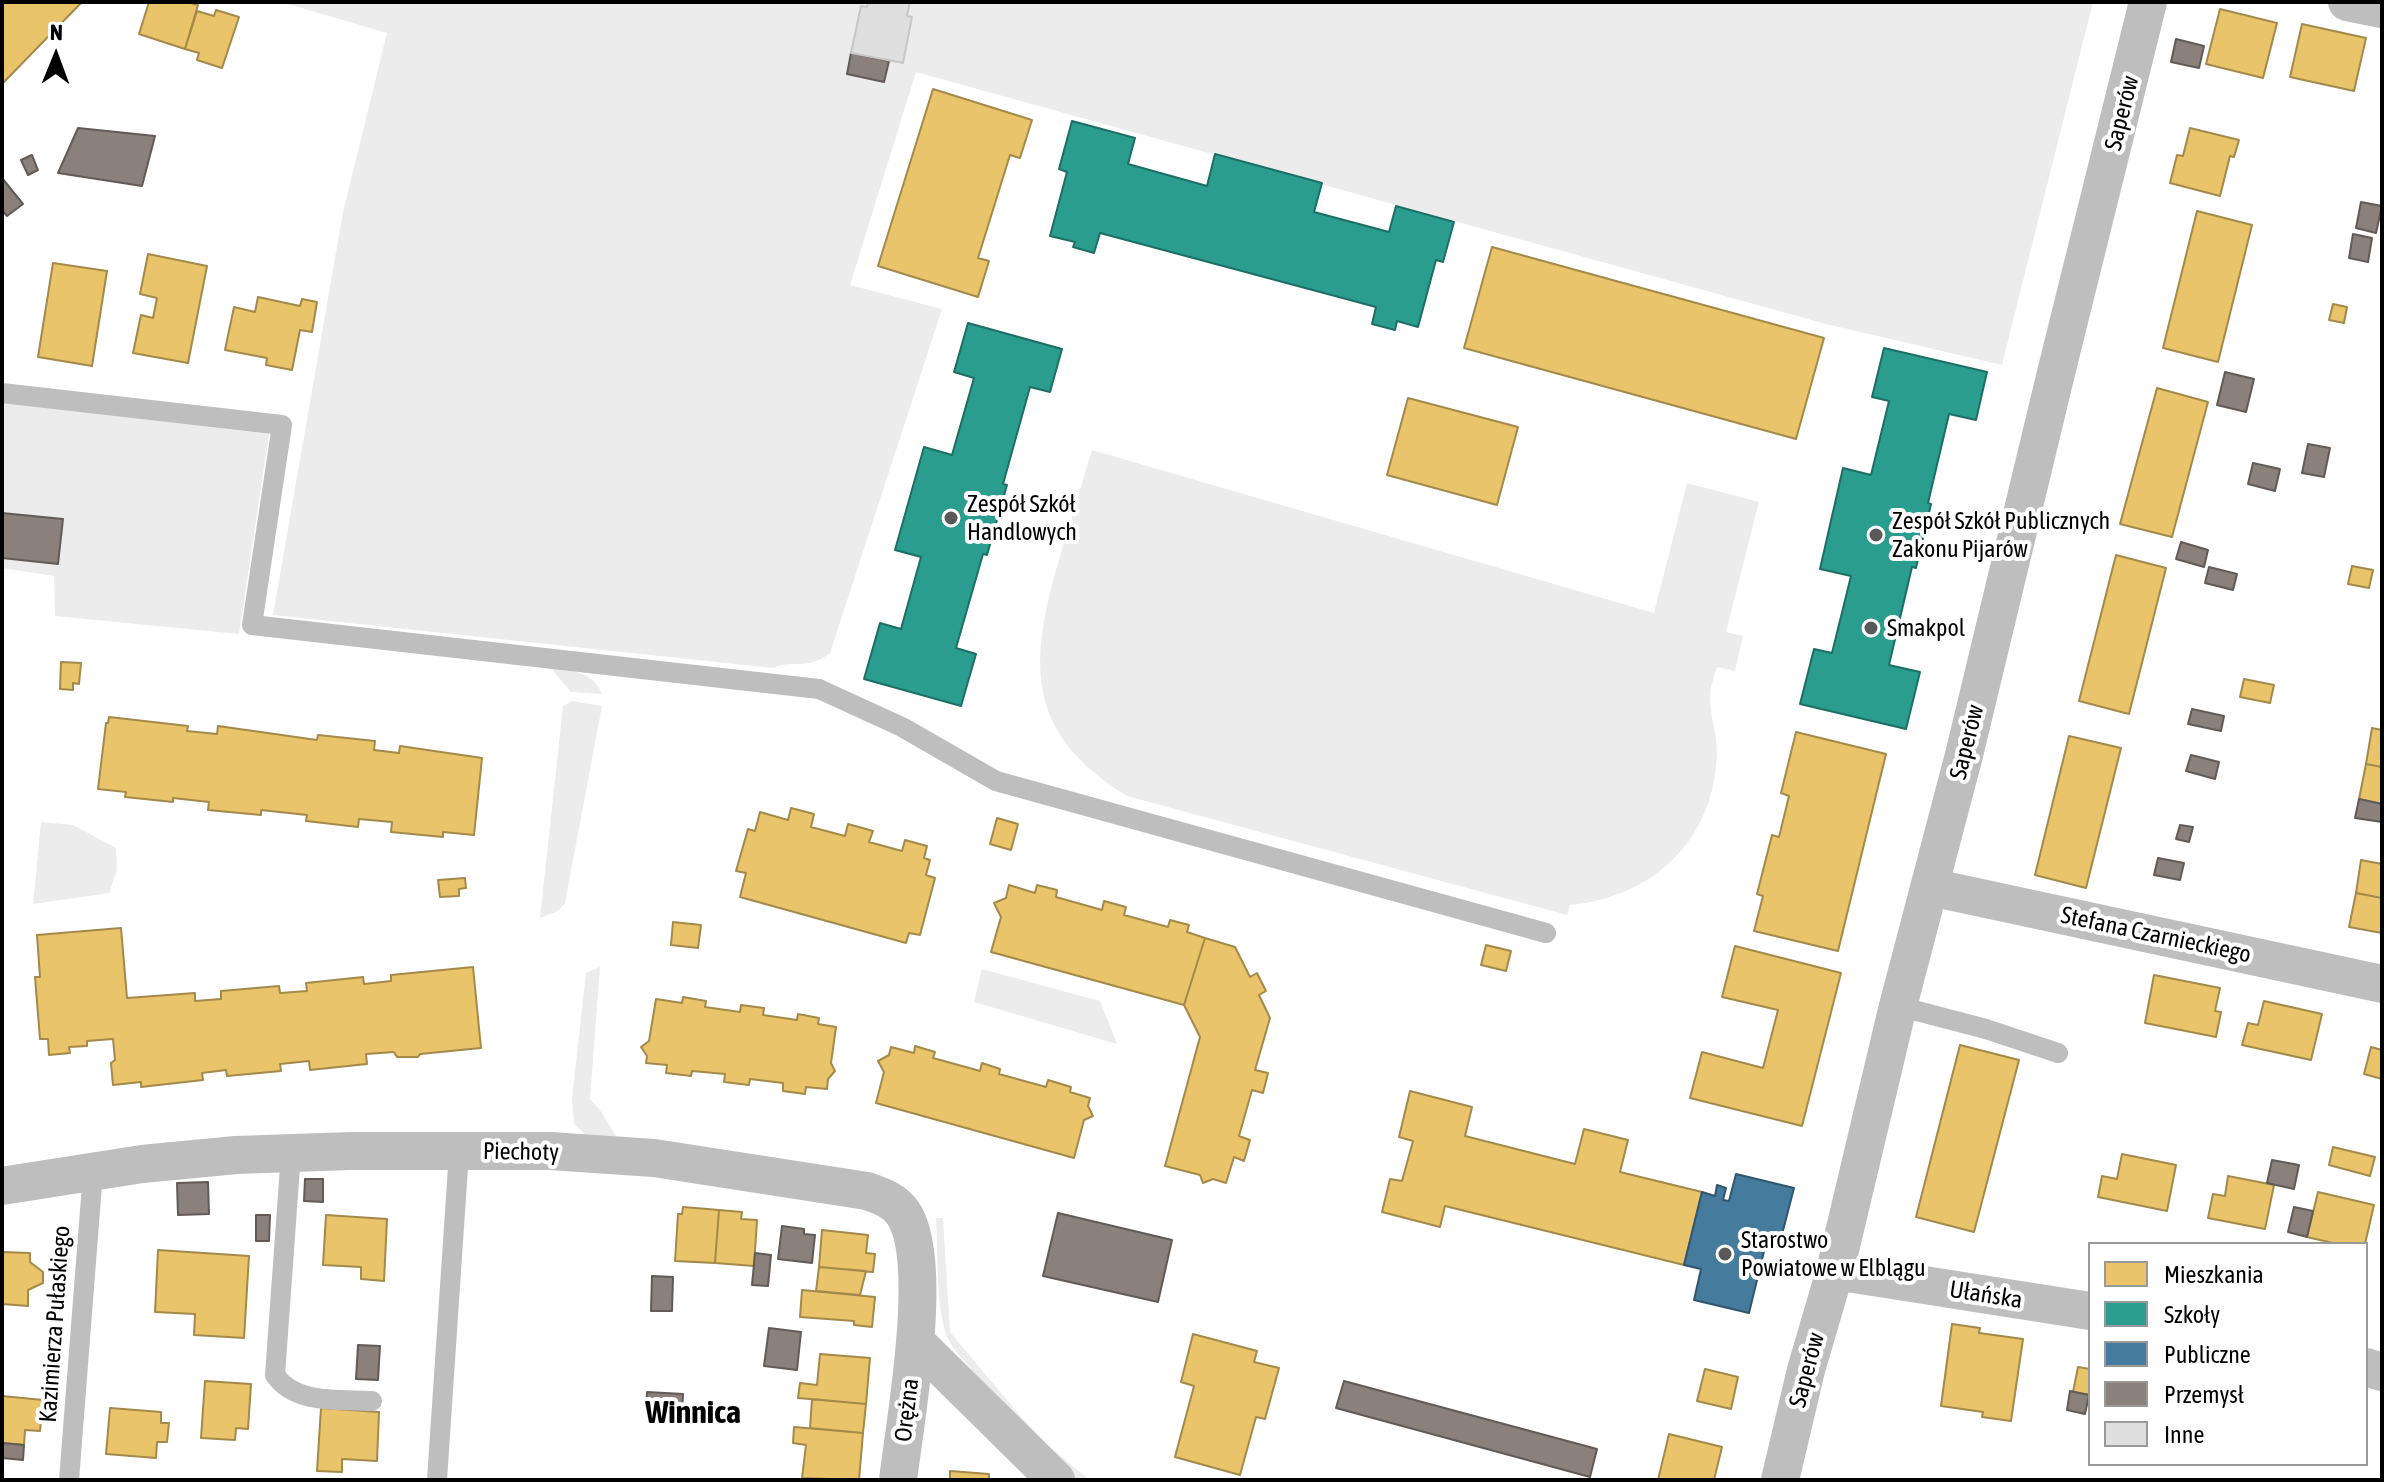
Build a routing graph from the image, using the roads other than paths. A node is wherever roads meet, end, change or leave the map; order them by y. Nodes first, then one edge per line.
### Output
1 (2148, 2) edge
2 (2347, 2) edge
3 (2382, 9) edge
4 (2, 393) edge
5 (1930, 887) junction
6 (1546, 933) dead end
7 (2382, 984) edge
8 (1898, 1006) junction
9 (2058, 1053) dead end
10 (459, 1152) junction
11 (291, 1153) junction
12 (93, 1172) junction
13 (2, 1186) edge
14 (1835, 1271) junction
15 (2088, 1311) edge
16 (915, 1341) junction
17 (372, 1401) dead end
18 (69, 1480) edge
19 (437, 1480) edge
20 (898, 1480) edge
21 (1056, 1480) edge
22 (1780, 1480) edge

1 - 5 street, Saperów
2 - 3 street
4 - 6 lane
5 - 7 street, Stefana Czarnieckiego
5 - 8 street, Saperów
8 - 9 lane
8 - 14 street, Saperów
10 - 11 street, Piechoty
10 - 16 street, Piechoty
10 - 19 lane
11 - 12 street, Piechoty
11 - 17 lane
12 - 13 street, Piechoty
12 - 18 lane, Kazimierza Pułaskiego
14 - 15 street, Ułańska
14 - 22 street, Saperów
16 - 20 street, Orężna
16 - 21 street

